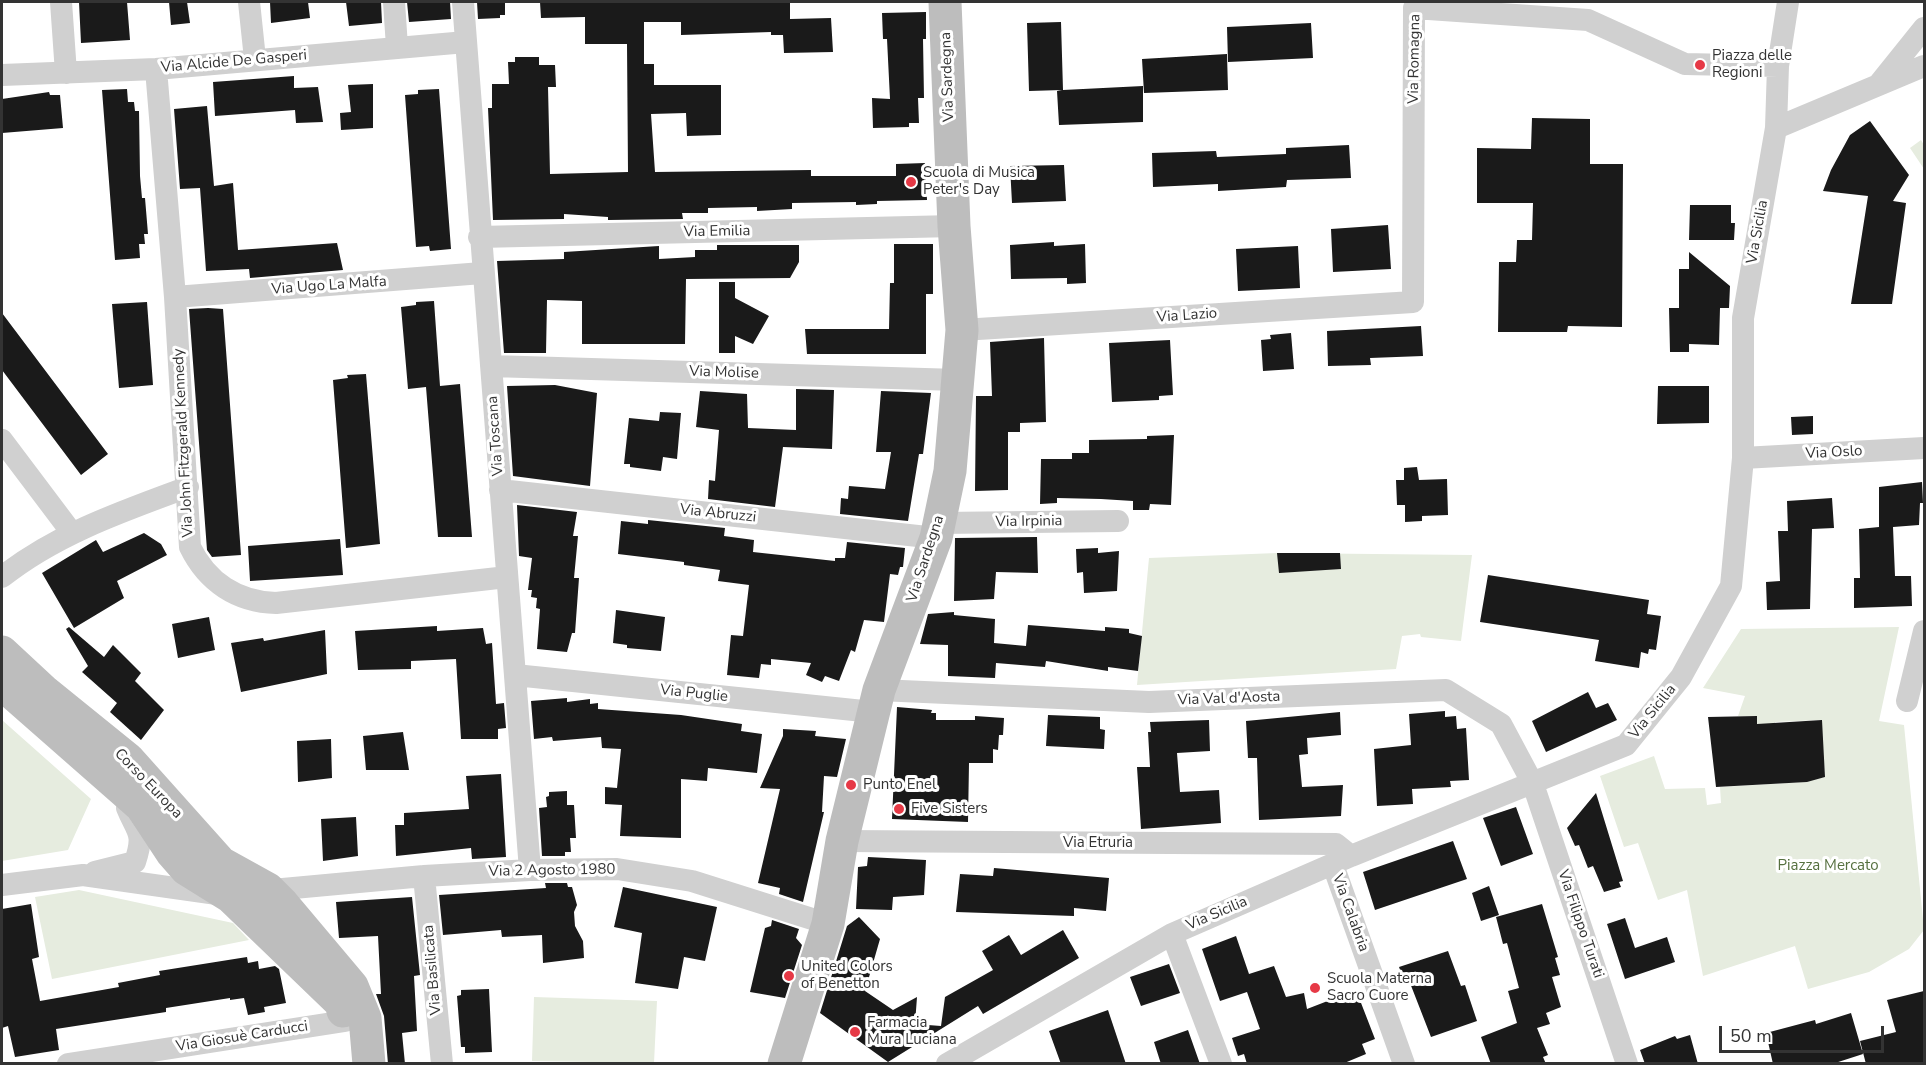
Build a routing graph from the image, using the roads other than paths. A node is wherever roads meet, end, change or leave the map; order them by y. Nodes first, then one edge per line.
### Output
1 (61, 2) edge
2 (249, 2) edge
3 (394, 2) edge
4 (463, 2) edge
5 (945, 2) edge
6 (1788, 2) edge
7 (1590, 11) edge
8 (1924, 28) edge
9 (465, 42) junction
10 (397, 47) junction
11 (255, 59) junction
12 (1778, 66) junction
13 (1924, 66) edge
14 (156, 69) junction
15 (66, 73) junction
16 (2, 75) edge
17 (1878, 85) junction
18 (1776, 128) junction
19 (954, 226) junction
20 (479, 237) junction
21 (482, 273) junction
22 (175, 297) junction
23 (1413, 302) joint
24 (962, 330) junction
25 (491, 366) junction
26 (958, 380) junction
27 (2, 440) edge
28 (1924, 448) edge
29 (1743, 458) junction
30 (188, 487) junction
31 (500, 490) junction
32 (1118, 521) dead end
33 (938, 530) junction
34 (72, 533) junction
35 (2, 577) edge
36 (507, 577) junction
37 (1924, 631) edge
38 (2, 652) edge
39 (515, 675) junction
40 (2, 684) edge
41 (1907, 700) dead end
42 (876, 701) junction
43 (1533, 784) junction
44 (126, 794) junction
45 (842, 841) junction
46 (1342, 861) junction
47 (530, 870) junction
48 (83, 875) junction
49 (424, 876) junction
50 (2, 885) edge
51 (268, 889) junction
52 (231, 897) junction
53 (828, 924) junction
54 (1172, 934) junction
55 (345, 1021) junction
56 (68, 1064) edge
57 (349, 1064) edge
58 (369, 1064) edge
59 (442, 1064) edge
60 (784, 1064) edge
61 (947, 1064) edge
62 (1221, 1064) edge
63 (1404, 1064) edge
64 (1627, 1064) edge

1 - 15 street
2 - 11 street
3 - 10 street
4 - 9 street, Via Toscana
5 - 19 street, Via Sardegna
6 - 12 street, Via Sicilia
7 - 12 street
7 - 23 street, Via Romagna
8 - 17 street
9 - 10 street, Via Alcide De Gasperi
9 - 20 street, Via Toscana
10 - 11 street, Via Alcide De Gasperi
11 - 14 street, Via Alcide De Gasperi
12 - 18 street, Via Sicilia
13 - 17 street
14 - 15 street, Via Alcide De Gasperi
14 - 22 street, Via John Fitzgerald Kennedy
15 - 16 street, Via Alcide De Gasperi
17 - 18 street
18 - 29 street, Via Sicilia
19 - 20 street, Via Emilia
19 - 24 street, Via Sardegna
20 - 21 street, Via Toscana
21 - 22 street, Via Ugo La Malfa
21 - 25 street, Via Toscana
22 - 30 street, Via John Fitzgerald Kennedy
23 - 24 street, Via Lazio
24 - 26 street, Via Sardegna
25 - 26 street, Via Molise
25 - 31 street, Via Toscana
26 - 33 street, Via Sardegna
27 - 34 street
28 - 29 street, Via Oslo
29 - 43 street, Via Sicilia
30 - 34 street
30 - 36 street, Via John Fitzgerald Kennedy
31 - 33 street, Via Abruzzi
31 - 36 street, Via Toscana
32 - 33 street, Via Irpinia
33 - 42 street, Via Sardegna
34 - 35 street
36 - 39 street, Via Toscana
37 - 41 street
38 - 51 street, Corso Europa
39 - 42 street, Via Puglie
39 - 47 street, Via Toscana
40 - 44 street, Corso Europa
42 - 43 street, Via Val d'Aosta
42 - 45 street, Via Sardegna
43 - 46 street, Via Sicilia
43 - 64 street, Via Filippo Turati
44 - 48 street, Corso Europa
44 - 52 street, Corso Europa
45 - 46 street, Via Etruria
45 - 53 street, Via Sardegna
46 - 54 street, Via Sicilia
46 - 63 street, Via Calabria
47 - 49 street, Via 2 Agosto 1980
47 - 53 street, Via 2 Agosto 1980
48 - 50 street
48 - 52 street
49 - 51 street, Via 2 Agosto 1980
49 - 59 street, Via Basilicata
51 - 52 street
51 - 58 street, Corso Europa
52 - 55 street, Corso Europa
53 - 60 street, Via Sardegna
54 - 61 street, Via Sicilia
54 - 62 street
55 - 56 street, Via Giosuè Carducci
55 - 57 street, Corso Europa

